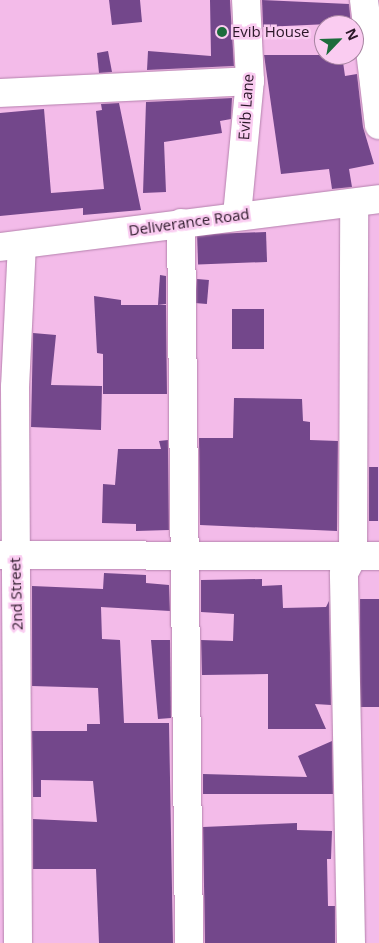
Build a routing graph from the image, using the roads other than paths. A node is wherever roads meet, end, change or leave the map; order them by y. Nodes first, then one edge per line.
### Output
1 (246, 0) edge
2 (364, 0) edge
3 (250, 81) junction
4 (0, 93) edge
5 (379, 125) edge
6 (367, 202) edge
7 (237, 215) junction
8 (181, 223) junction
9 (11, 246) edge
10 (186, 553) junction
11 (7, 555) edge
12 (366, 556) edge
13 (18, 943) edge
14 (189, 943) edge
15 (350, 943) edge

1 - 3 street, Evib Lane
2 - 5 street
3 - 4 street
3 - 7 street, Evib Lane
6 - 7 street, Deliverance Road
6 - 12 street
7 - 8 street, Deliverance Road
8 - 9 street, Deliverance Road
8 - 10 street
9 - 11 street, 2nd Street
10 - 11 street
10 - 12 street
10 - 14 street
11 - 13 street, 2nd Street
12 - 15 street

